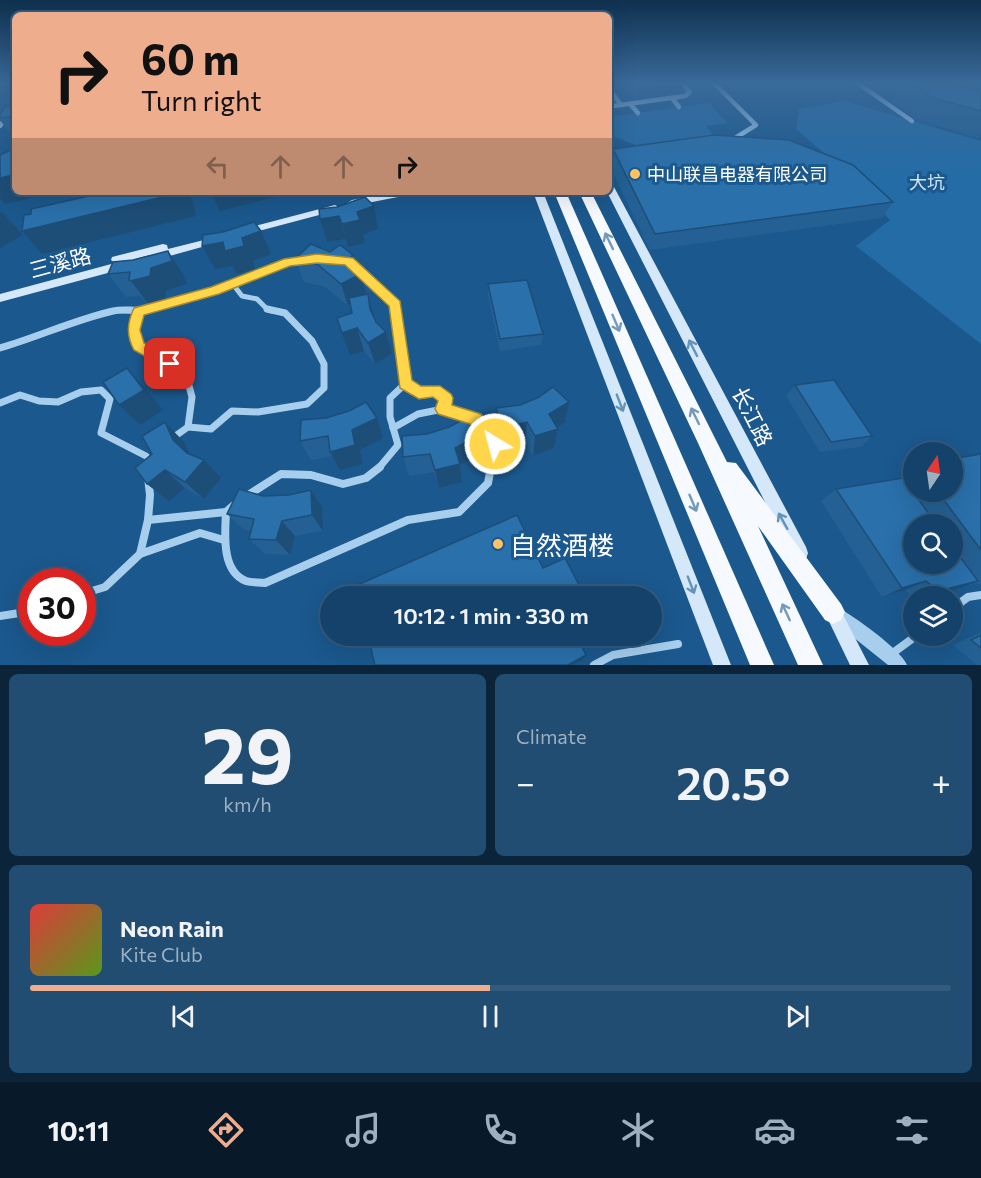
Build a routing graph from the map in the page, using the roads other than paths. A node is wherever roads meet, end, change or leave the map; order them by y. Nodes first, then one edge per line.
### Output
1 (746, 113) edge
2 (901, 113) edge
3 (8, 114) junction
4 (12, 114) edge
5 (0, 115) edge
6 (912, 121) dead end
7 (0, 126) edge
8 (724, 144) edge
9 (612, 193) edge
10 (368, 195) edge
11 (393, 195) edge
12 (534, 195) edge
13 (539, 195) edge
14 (552, 195) edge
15 (561, 195) edge
16 (586, 195) edge
17 (545, 210) junction
18 (577, 231) junction
19 (308, 260) edge
20 (338, 260) edge
21 (232, 283) junction
22 (0, 291) edge
23 (0, 298) edge
24 (139, 311) junction
25 (0, 348) edge
26 (405, 384) junction
27 (0, 403) edge
28 (443, 409) junction
29 (188, 427) junction
30 (393, 428) junction
31 (706, 439) junction
32 (162, 444) edge
33 (154, 450) edge
34 (146, 456) junction
35 (226, 512) junction
36 (148, 520) junction
37 (224, 540) junction
38 (140, 554) junction
39 (96, 590) edge
40 (981, 595) edge
41 (963, 601) edge
42 (833, 612) junction
43 (18, 615) edge
44 (0, 616) edge
45 (678, 644) dead end
46 (907, 646) edge
47 (894, 660) edge
48 (594, 665) edge
49 (722, 665) edge
50 (762, 665) edge
51 (811, 665) edge
52 (860, 665) edge

1 - 8 street
2 - 6 street
3 - 4 street
3 - 5 street
3 - 7 street
42 -> 9 main road, 长江路
10 - 22 main road, 三溪路
11 - 23 main road, 三溪路
12 - 17 main road
13 - 17 main road
14 - 18 highway
15 - 18 highway
31 -> 16 highway
17 -> 49 main road
18 -> 50 highway
19 - 21 street
20 - 26 street
21 - 24 street
21 - 29 street
24 - 25 street
24 - 29 street
26 - 28 street
26 - 30 street
27 - 34 street
28 - 30 street
28 - 37 street
29 - 32 street
30 - 35 street
31 - 42 highway
51 -> 31 highway
33 - 34 street
34 - 36 street
35 - 36 street
35 - 37 street
36 - 38 street
37 - 38 street
38 - 39 street
40 - 41 street
42 - 47 street
42 - 52 main road, 长江路
43 - 44 street
45 - 48 street
46 - 47 street

